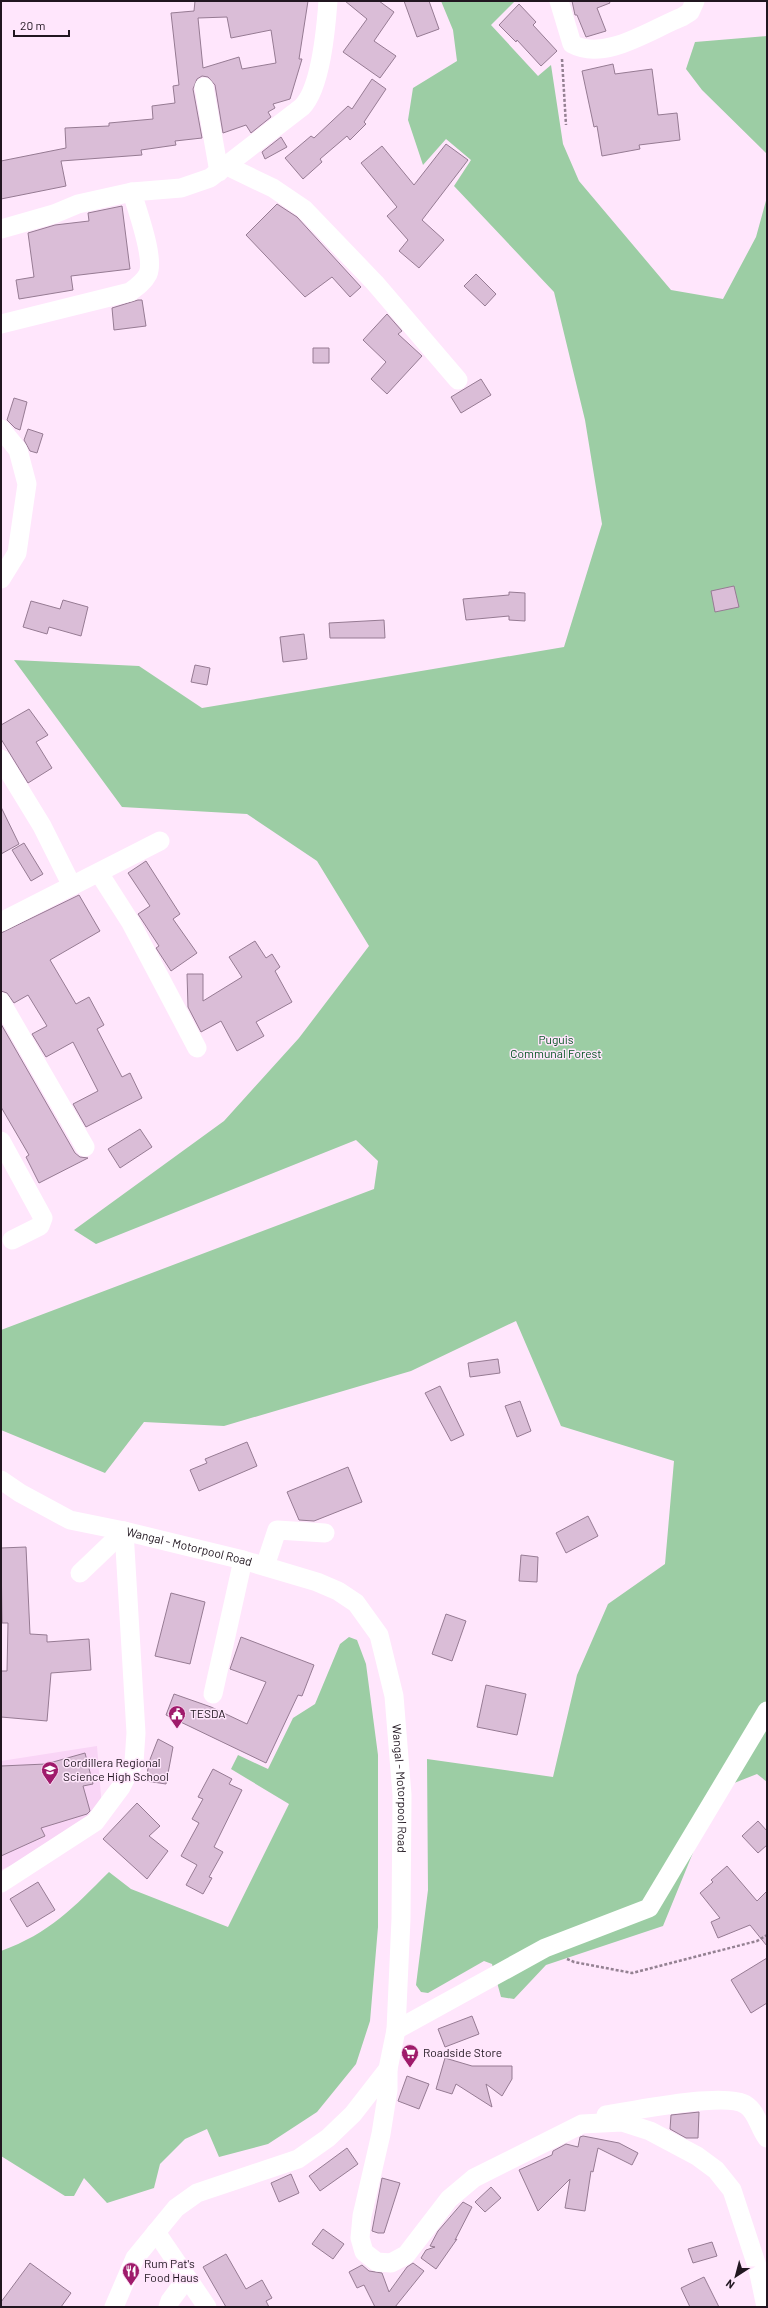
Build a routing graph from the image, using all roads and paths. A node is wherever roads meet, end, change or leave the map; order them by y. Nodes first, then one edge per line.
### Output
1 (328, 1) edge
2 (559, 1) edge
3 (695, 1) edge
4 (570, 33) junction
5 (204, 87) dead end
6 (566, 126) dead end
7 (223, 169) junction
8 (132, 192) junction
9 (1, 229) edge
10 (1, 324) edge
11 (458, 380) dead end
12 (1, 429) edge
13 (1, 579) edge
14 (1, 759) edge
15 (160, 842) dead end
16 (99, 873) junction
17 (72, 886) junction
18 (1, 922) edge
19 (1, 1002) edge
20 (197, 1048) dead end
21 (1, 1141) edge
22 (85, 1147) dead end
23 (12, 1240) dead end
24 (1, 1480) edge
25 (124, 1531) junction
26 (325, 1533) dead end
27 (244, 1560) junction
28 (265, 1566) junction
29 (80, 1573) dead end
30 (213, 1694) dead end
31 (767, 1710) edge
32 (1, 1883) edge
33 (767, 1935) edge
34 (545, 1948) junction
35 (396, 2030) junction
36 (388, 2069) junction
37 (582, 2124) junction
38 (767, 2138) edge
39 (156, 2232) junction
40 (187, 2278) junction
41 (114, 2307) edge
42 (168, 2307) edge
43 (207, 2307) edge
44 (766, 2307) edge

1 - 7 street
2 - 4 street
3 - 4 street
4 - 6 path
5 - 7 street
7 - 8 street
7 - 11 street
8 - 9 street
8 - 10 street
12 - 13 street
14 - 17 street
15 - 16 street
16 - 17 street
16 - 20 street
17 - 18 street
19 - 22 street
21 - 23 street
24 - 25 street, Wangal - Motorpool Road
25 - 27 street, Wangal - Motorpool Road
25 - 29 street
25 - 32 street
26 - 28 street
27 - 28 street, Wangal - Motorpool Road
27 - 30 street
28 - 35 street, Wangal - Motorpool Road
31 - 34 street
33 - 34 path
34 - 35 street
35 - 36 street, Wangal - Motorpool Road
36 - 37 street
36 - 39 street, Wangal - Motorpool Road
37 - 38 street
37 - 44 street
39 - 40 street
39 - 41 street, Wangal - Motorpool Road
40 - 42 street
40 - 43 street

